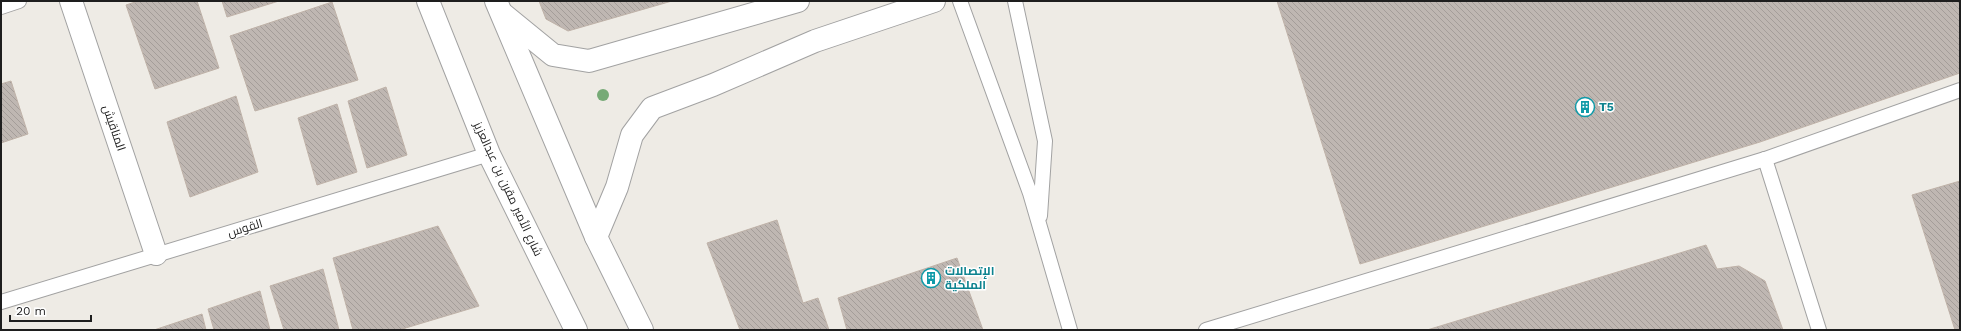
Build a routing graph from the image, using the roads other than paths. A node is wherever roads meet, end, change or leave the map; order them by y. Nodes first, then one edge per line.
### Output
1 (19, 1) edge
2 (71, 1) edge
3 (428, 1) edge
4 (798, 1) edge
5 (934, 1) edge
6 (960, 1) edge
7 (1015, 1) edge
8 (1, 7) edge
9 (498, 7) edge
10 (1960, 90) edge
11 (489, 154) junction
12 (1765, 159) junction
13 (1040, 225) junction
14 (596, 237) junction
15 (156, 254) junction
16 (1, 302) edge
17 (576, 330) edge
18 (642, 330) edge
19 (1070, 330) edge
20 (1206, 330) edge
21 (1819, 330) edge

1 - 8 lane
2 - 15 street, المناقيش
3 - 11 street, شارع الأمير مقرن بن عبدالعزيز
4 - 9 street
5 - 14 street
6 - 13 lane
7 - 13 lane
9 - 14 street
10 - 12 lane
11 - 15 lane, القوس
11 - 17 street, شارع الأمير مقرن بن عبدالعزيز
12 - 20 lane
12 - 21 lane
13 - 19 lane
14 - 18 street
15 - 16 lane, القوس

